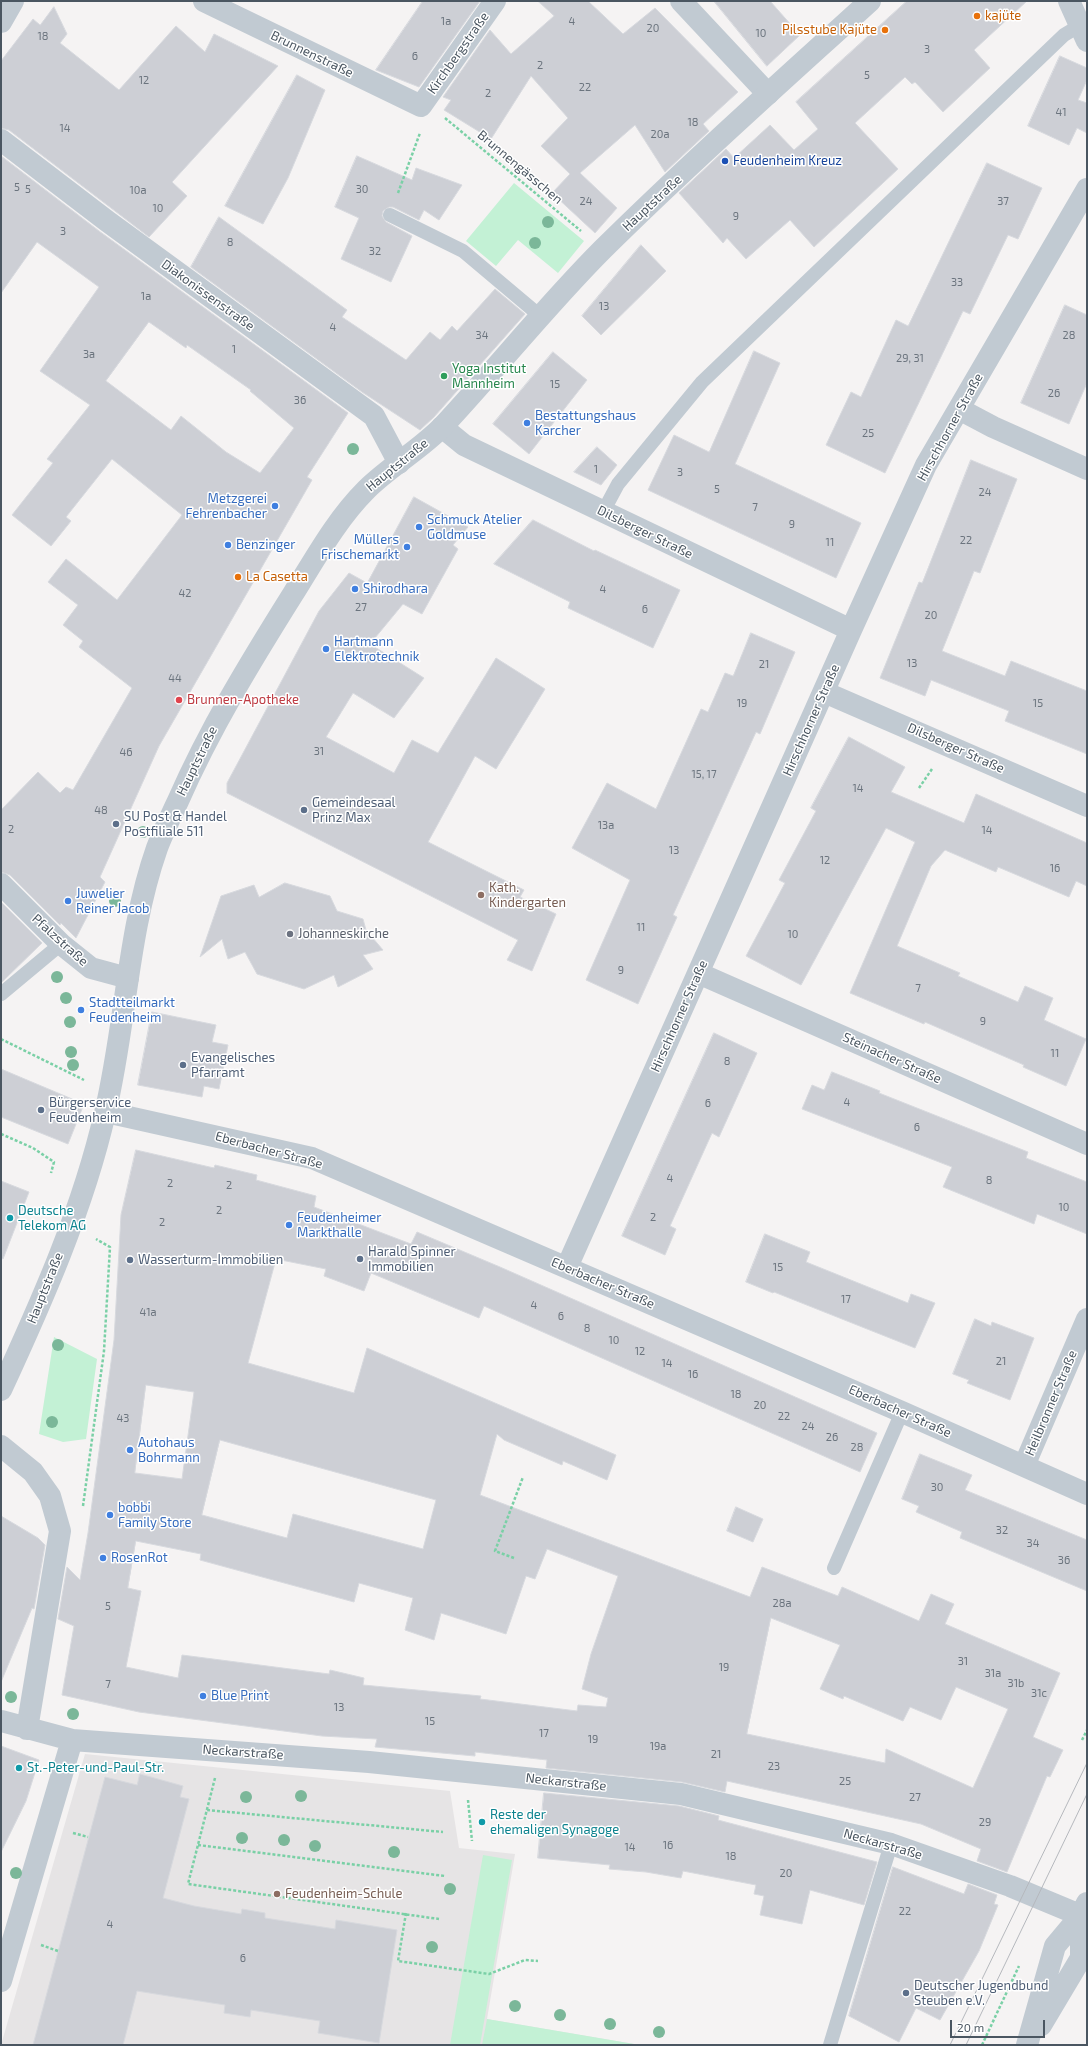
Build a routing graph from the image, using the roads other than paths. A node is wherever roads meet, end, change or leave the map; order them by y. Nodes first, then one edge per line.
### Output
1 (13, 1) edge
2 (204, 1) edge
3 (495, 1) edge
4 (682, 1) edge
5 (870, 1) edge
6 (1069, 1) edge
7 (1, 22) edge
8 (1083, 33) edge
9 (768, 94) junction
10 (421, 106) joint
11 (1, 140) edge
12 (1087, 189) edge
13 (390, 215) road end
14 (540, 315) junction
15 (959, 409) junction
16 (442, 427) junction
17 (399, 463) junction
18 (1087, 469) edge
19 (603, 512) junction
20 (851, 630) junction
21 (824, 692) junction
22 (1087, 806) edge
23 (1, 884) edge
24 (60, 944) junction
25 (698, 973) junction
26 (128, 978) junction
27 (1, 994) edge
28 (108, 1102) junction
29 (1087, 1144) edge
30 (567, 1267) junction
31 (1087, 1319) edge
32 (1, 1390) edge
33 (902, 1412) junction
34 (1, 1446) edge
35 (1024, 1466) junction
36 (1087, 1494) edge
37 (834, 1568) dead end
38 (1, 1720) edge
39 (27, 1729) junction
40 (72, 1740) junction
41 (891, 1844) junction
42 (1085, 1911) edge
43 (1, 1981) edge
44 (830, 2045) edge
45 (1028, 2045) edge

1 - 7 street
2 - 10 street, Brunnenstraße
3 - 10 street, Kirchbergstraße
4 - 9 street
5 - 9 street, Hauptstraße
6 - 8 street
8 - 19 lane
9 - 14 street, Hauptstraße
11 - 17 street, Diakonissenstraße
12 - 15 street, Hirschhorner Straße
13 - 14 lane
14 - 16 street, Hauptstraße
15 - 18 street
15 - 20 street, Hirschhorner Straße
16 - 17 street, Hauptstraße
16 - 19 street, Dilsberger Straße
17 - 26 street, Hauptstraße
19 - 20 street, Dilsberger Straße
20 - 21 street, Hirschhorner Straße
21 - 22 street, Dilsberger Straße
21 - 25 street, Hirschhorner Straße
23 - 24 street, Pfalzstraße
24 - 26 street, Pfalzstraße
24 - 27 lane
25 - 29 street, Steinacher Straße
25 - 30 street, Hirschhorner Straße
26 - 28 street, Hauptstraße
28 - 30 street, Eberbacher Straße
28 - 32 street, Hauptstraße
30 - 33 street, Eberbacher Straße
31 - 35 street, Heilbronner Straße
33 - 35 street, Eberbacher Straße
33 - 37 lane
34 - 39 street
35 - 36 street, Eberbacher Straße
38 - 39 street, Neckarstraße
39 - 40 street, Neckarstraße
40 - 41 street, Neckarstraße
40 - 43 street
41 - 42 street, Neckarstraße
41 - 44 lane
42 - 45 street

